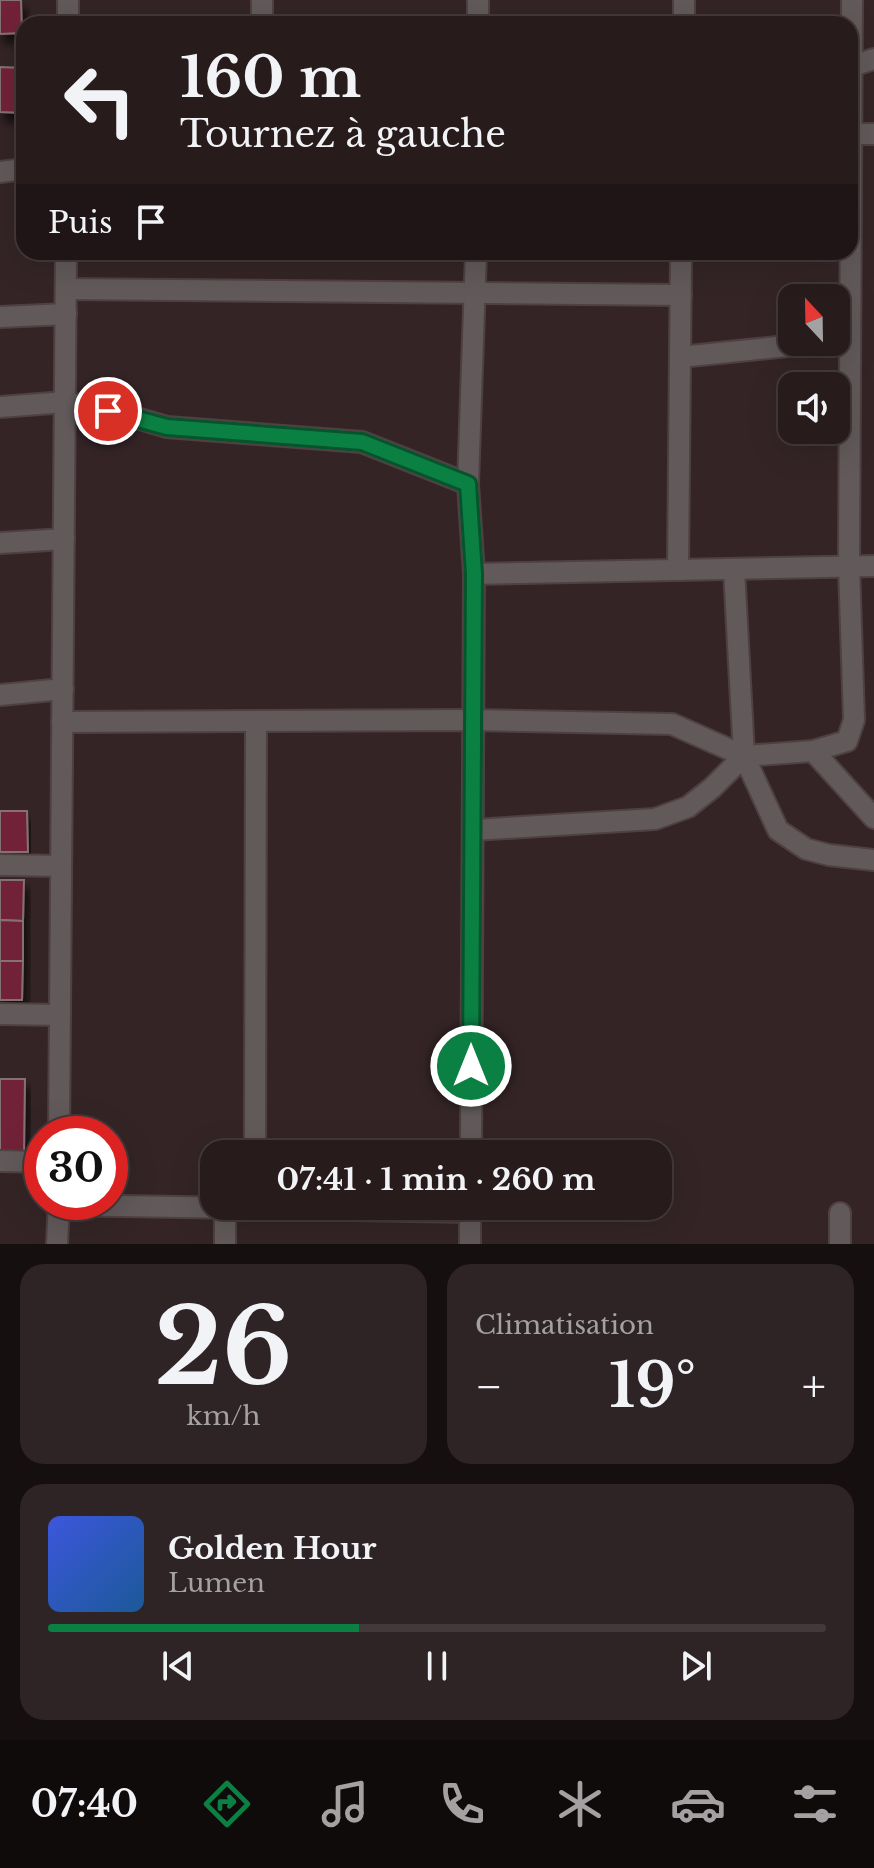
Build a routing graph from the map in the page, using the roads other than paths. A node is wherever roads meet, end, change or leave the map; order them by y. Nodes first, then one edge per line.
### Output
1 (66, 260) edge
2 (476, 260) edge
3 (681, 260) edge
4 (846, 260) edge
5 (845, 284) edge
6 (66, 289) junction
7 (476, 293) junction
8 (681, 295) junction
9 (66, 314) junction
10 (0, 317) edge
11 (778, 347) edge
12 (843, 356) edge
13 (680, 357) junction
14 (65, 402) junction
15 (0, 407) edge
16 (468, 484) junction
17 (64, 539) junction
18 (0, 543) edge
19 (849, 566) junction
20 (874, 566) edge
21 (734, 569) junction
22 (678, 570) junction
23 (474, 574) junction
24 (63, 689) junction
25 (0, 695) edge
26 (473, 720) junction
27 (256, 721) junction
28 (62, 722) junction
29 (813, 751) junction
30 (744, 756) junction
31 (874, 818) edge
32 (473, 830) junction
33 (874, 860) edge
34 (0, 865) edge
35 (61, 866) junction
36 (0, 1014) edge
37 (60, 1015) junction
38 (59, 1116) edge
39 (255, 1140) edge
40 (471, 1140) edge
41 (0, 1161) edge
42 (24, 1162) edge
43 (128, 1205) edge
44 (200, 1206) edge
45 (840, 1213) dead end
46 (58, 1220) edge
47 (225, 1220) edge
48 (470, 1220) edge
49 (57, 1244) edge
50 (225, 1244) edge
51 (470, 1244) edge
52 (840, 1244) edge

1 - 6 street
2 - 7 street
3 - 8 street
4 - 5 street
6 - 7 street
6 - 9 street
7 - 8 street
7 - 16 street
8 - 13 street
9 - 10 street
9 - 14 street
11 - 13 street
12 - 19 street
13 - 22 street
14 - 15 street
14 - 16 street
14 - 17 street
16 - 23 street
17 - 18 street
17 - 24 street
19 - 20 street
19 - 21 street
19 - 29 street
21 - 22 street
21 - 30 street
22 - 23 street
23 - 26 street
24 - 25 street
24 - 28 street
26 - 27 street
26 - 30 street
26 - 32 street
27 - 28 street
27 - 39 street
28 - 35 street
29 - 30 street
29 - 31 street
30 - 32 street
30 - 33 street
32 - 40 street
34 - 35 street
35 - 37 street
36 - 37 street
37 - 38 street
41 - 42 street
43 - 44 street
45 - 52 street
46 - 49 street
47 - 50 street
48 - 51 street

